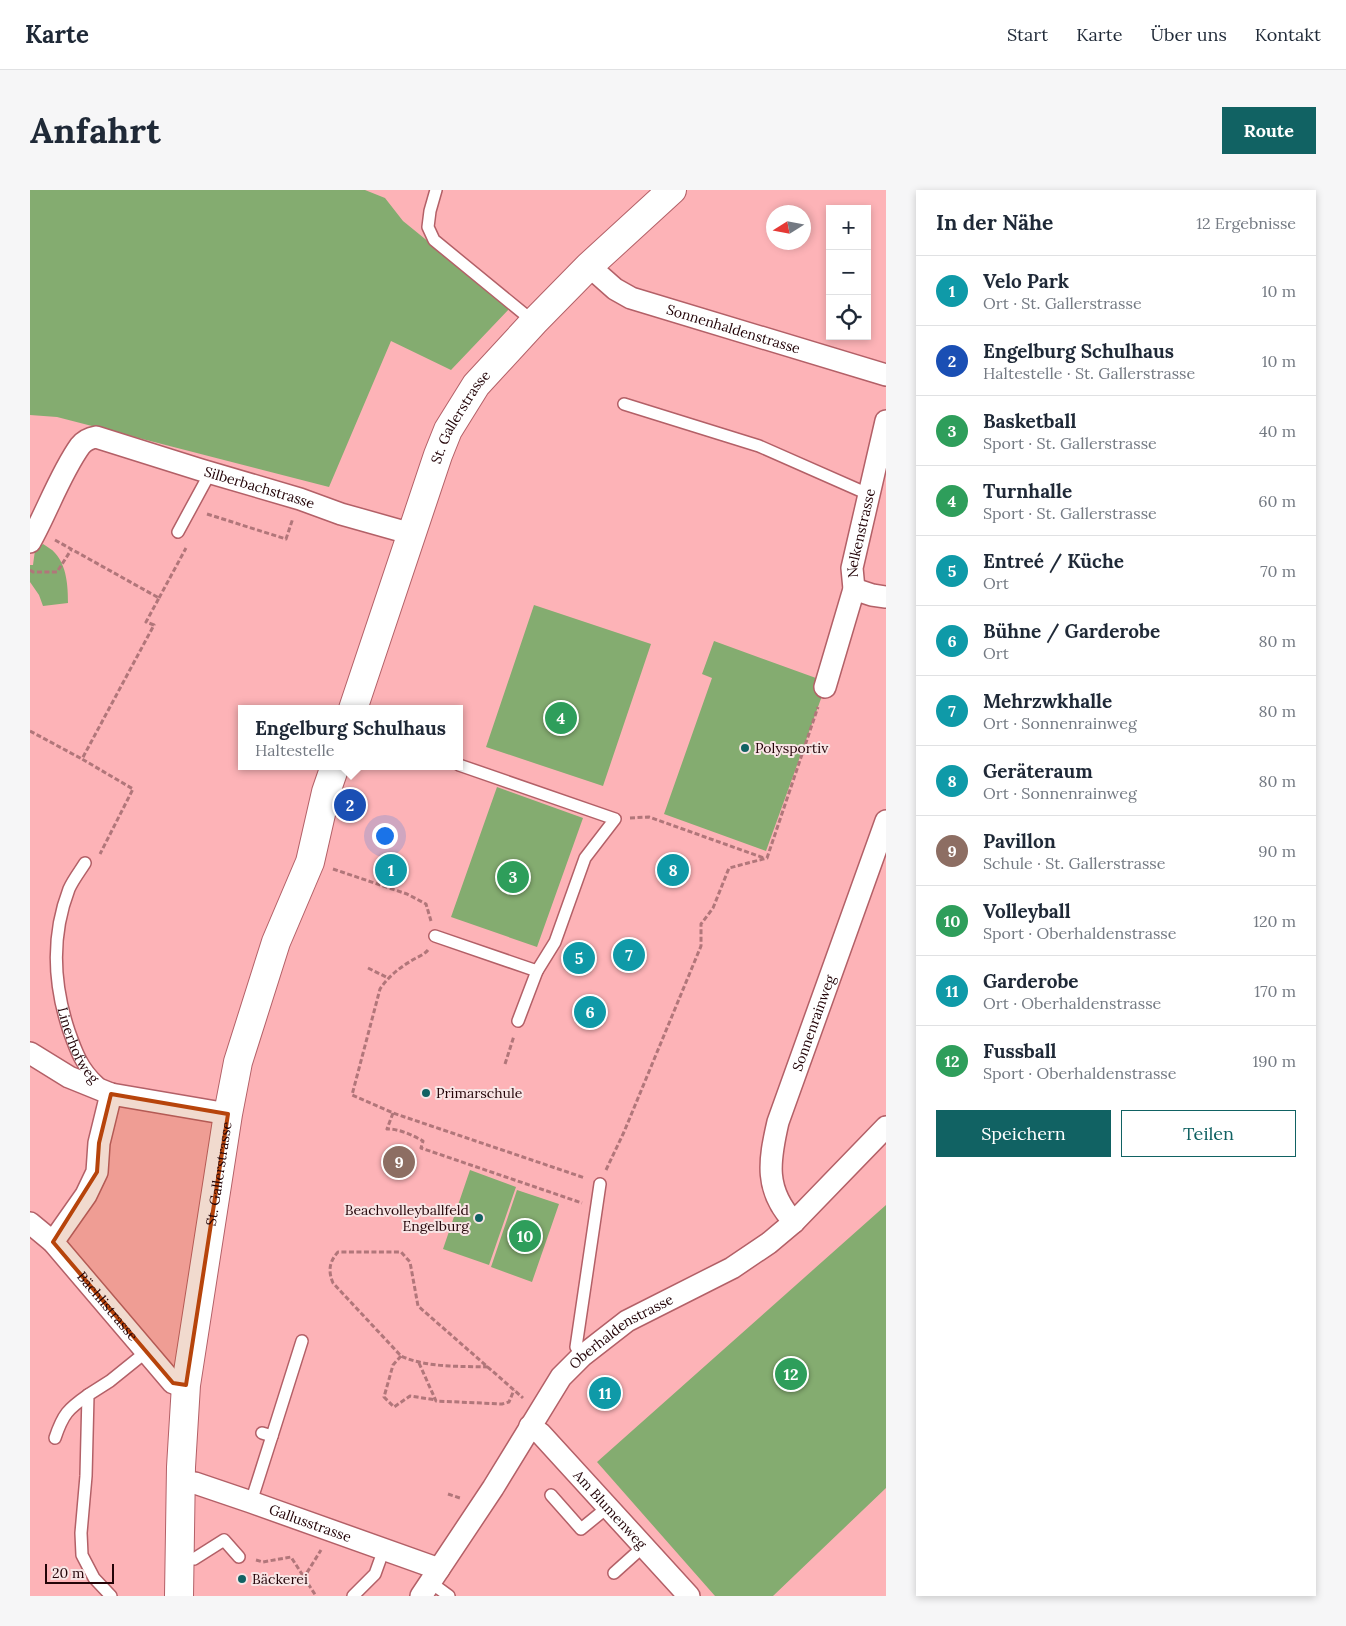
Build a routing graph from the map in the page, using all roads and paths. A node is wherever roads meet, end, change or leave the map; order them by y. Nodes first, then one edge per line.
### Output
1 (436, 190) edge
2 (672, 190) edge
3 (589, 266) junction
4 (534, 322) junction
5 (886, 375) edge
6 (624, 404) dead end
7 (886, 421) edge
8 (210, 473) junction
9 (868, 494) junction
10 (300, 499) junction
11 (205, 514) dead end
12 (178, 532) dead end
13 (412, 534) junction
14 (33, 536) edge
15 (188, 543) dead end
16 (71, 550) junction
17 (30, 570) edge
18 (854, 589) junction
19 (159, 598) junction
20 (886, 598) edge
21 (825, 687) joint
22 (355, 705) edge
23 (30, 731) edge
24 (82, 759) junction
25 (463, 766) edge
26 (334, 770) edge
27 (614, 819) junction
28 (886, 821) edge
29 (767, 858) junction
30 (85, 863) joint
31 (330, 868) dead end
32 (435, 936) junction
33 (368, 968) dead end
34 (537, 971) junction
35 (388, 978) junction
36 (518, 1021) joint
37 (30, 1054) edge
38 (505, 1064) dead end
39 (111, 1094) junction
40 (393, 1113) junction
41 (228, 1114) junction
42 (886, 1127) edge
43 (575, 1174) dead end
44 (600, 1184) joint
45 (596, 1207) junction
46 (794, 1222) junction
47 (30, 1223) edge
48 (53, 1242) junction
49 (302, 1341) dead end
50 (146, 1352) junction
51 (401, 1356) junction
52 (582, 1356) junction
53 (418, 1362) junction
54 (488, 1367) junction
55 (186, 1385) junction
56 (514, 1390) junction
57 (88, 1395) junction
58 (436, 1400) junction
59 (525, 1400) dead end
60 (530, 1426) junction
61 (55, 1438) dead end
62 (182, 1483) junction
63 (551, 1495) dead end
64 (251, 1502) junction
65 (608, 1507) junction
66 (332, 1531) junction
67 (644, 1546) junction
68 (384, 1549) junction
69 (239, 1557) joint
70 (180, 1559) junction
71 (614, 1573) dead end
72 (303, 1579) junction
73 (428, 1587) edge
74 (111, 1596) edge
75 (179, 1596) edge
76 (316, 1596) edge
77 (353, 1596) edge
78 (449, 1596) edge
79 (689, 1596) edge

1 - 4 lane
2 - 3 street, St. Gallerstrasse
3 - 4 street, St. Gallerstrasse
3 - 5 street, Sonnenhaldenstrasse
4 - 13 street, St. Gallerstrasse
6 - 9 lane
7 - 9 street, Nelkenstrasse
8 - 10 street, Silberbachstrasse
8 - 12 lane
8 - 14 street, Silberbachstrasse
9 - 18 street, Nelkenstrasse
10 - 11 path
10 - 13 street, Silberbachstrasse
13 - 22 street, St. Gallerstrasse
14 - 16 path
15 - 19 path
16 - 17 path
16 - 19 path
18 - 20 street, Nelkenstrasse
18 - 21 street, Nelkenstrasse
19 - 24 path
21 - 29 path
23 - 24 path
24 - 30 path
25 - 27 lane
26 - 41 street, St. Gallerstrasse
27 - 29 path
27 - 34 lane
28 - 46 street, Sonnenrainweg
29 - 44 path
30 - 39 lane, Linerhofweg
31 - 32 path
32 - 34 lane
32 - 35 path
33 - 35 path
34 - 36 lane
35 - 40 path
36 - 38 path
37 - 39 street
39 - 41 street
39 - 48 street, Linerhofweg
40 - 43 path
40 - 45 path
41 - 55 street, St. Gallerstrasse
42 - 46 street, Oberhaldenstrasse
44 - 45 lane
45 - 52 lane
46 - 52 street, Oberhaldenstrasse
47 - 48 street, Bächlistrasse
48 - 50 street, Bächlistrasse
49 - 64 lane
50 - 55 street, Bächlistrasse
50 - 57 lane
51 - 53 path
51 - 54 path
51 - 58 path
52 - 60 street, Oberhaldenstrasse
53 - 54 path
53 - 58 path
54 - 56 path
55 - 62 street, St. Gallerstrasse
56 - 58 path
56 - 59 path
57 - 61 lane
57 - 74 lane
60 - 65 street, Am Blumenweg
60 - 73 street, Oberhaldenstrasse
62 - 64 street, Gallusstrasse
62 - 70 street, St. Gallerstrasse
63 - 65 lane
64 - 66 street, Gallusstrasse
65 - 67 street, Am Blumenweg
66 - 68 street, Gallusstrasse
66 - 72 path
67 - 71 lane
67 - 79 street, Am Blumenweg
68 - 73 street, Gallusstrasse
68 - 77 lane
69 - 70 lane
69 - 72 path
70 - 75 street, St. Gallerstrasse
72 - 76 path
73 - 78 lane

